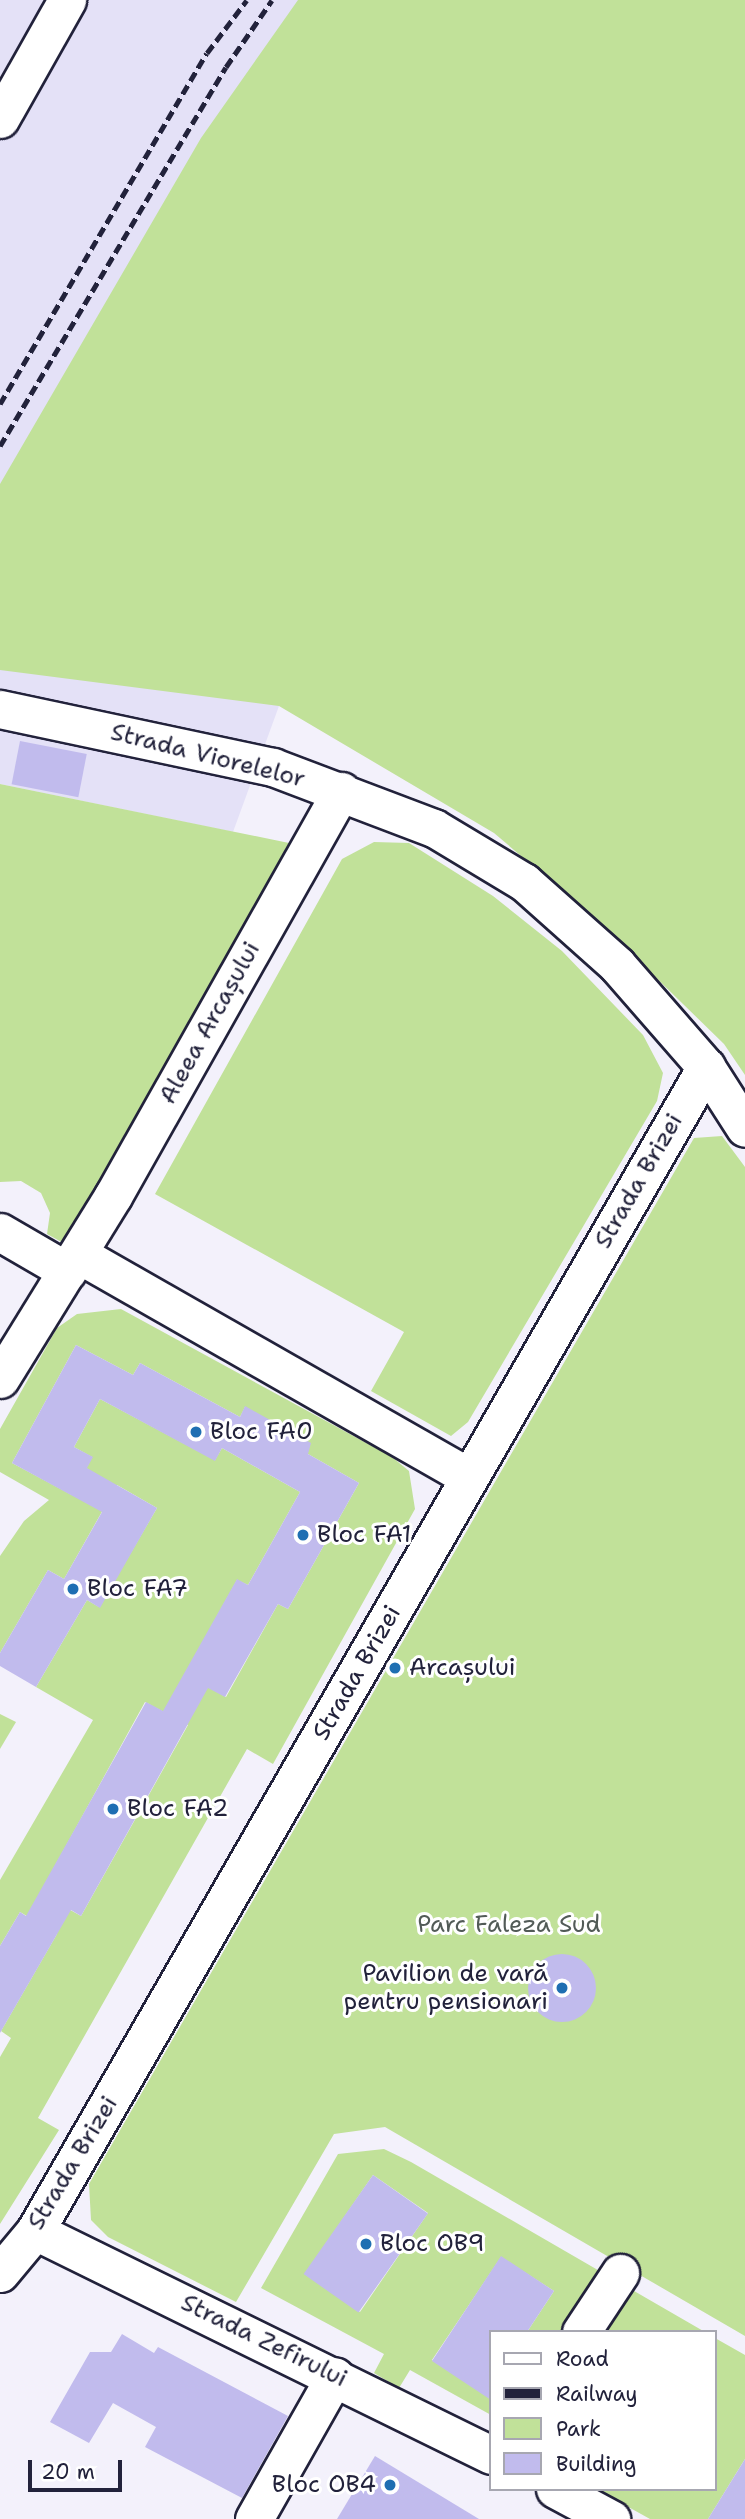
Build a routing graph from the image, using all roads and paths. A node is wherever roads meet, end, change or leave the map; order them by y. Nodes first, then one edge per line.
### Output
1 (67, 0) edge
2 (0, 120) edge
3 (0, 709) edge
4 (341, 791) junction
5 (706, 1067) junction
6 (745, 1128) edge
7 (0, 1232) edge
8 (72, 1263) junction
9 (0, 1379) edge
10 (470, 1477) junction
11 (35, 2231) junction
12 (0, 2273) edge
13 (620, 2273) dead end
14 (582, 2330) edge
15 (335, 2376) junction
16 (490, 2454) edge
17 (559, 2491) edge
18 (254, 2519) edge
19 (611, 2519) edge

1 - 2 street
3 - 4 street, Strada Viorelelor
4 - 5 street, Strada Viorelelor
4 - 8 street, Aleea Arcașului
5 - 6 street, Strada Viorelelor
5 - 10 street, Strada Brizei
7 - 8 street
8 - 9 street, Aleea Arcașului
8 - 10 street
10 - 11 street, Strada Brizei
11 - 12 street, Strada Brizei
11 - 15 street, Strada Zefirului
13 - 14 street
15 - 16 street, Strada Zefirului
15 - 18 street
17 - 19 street

